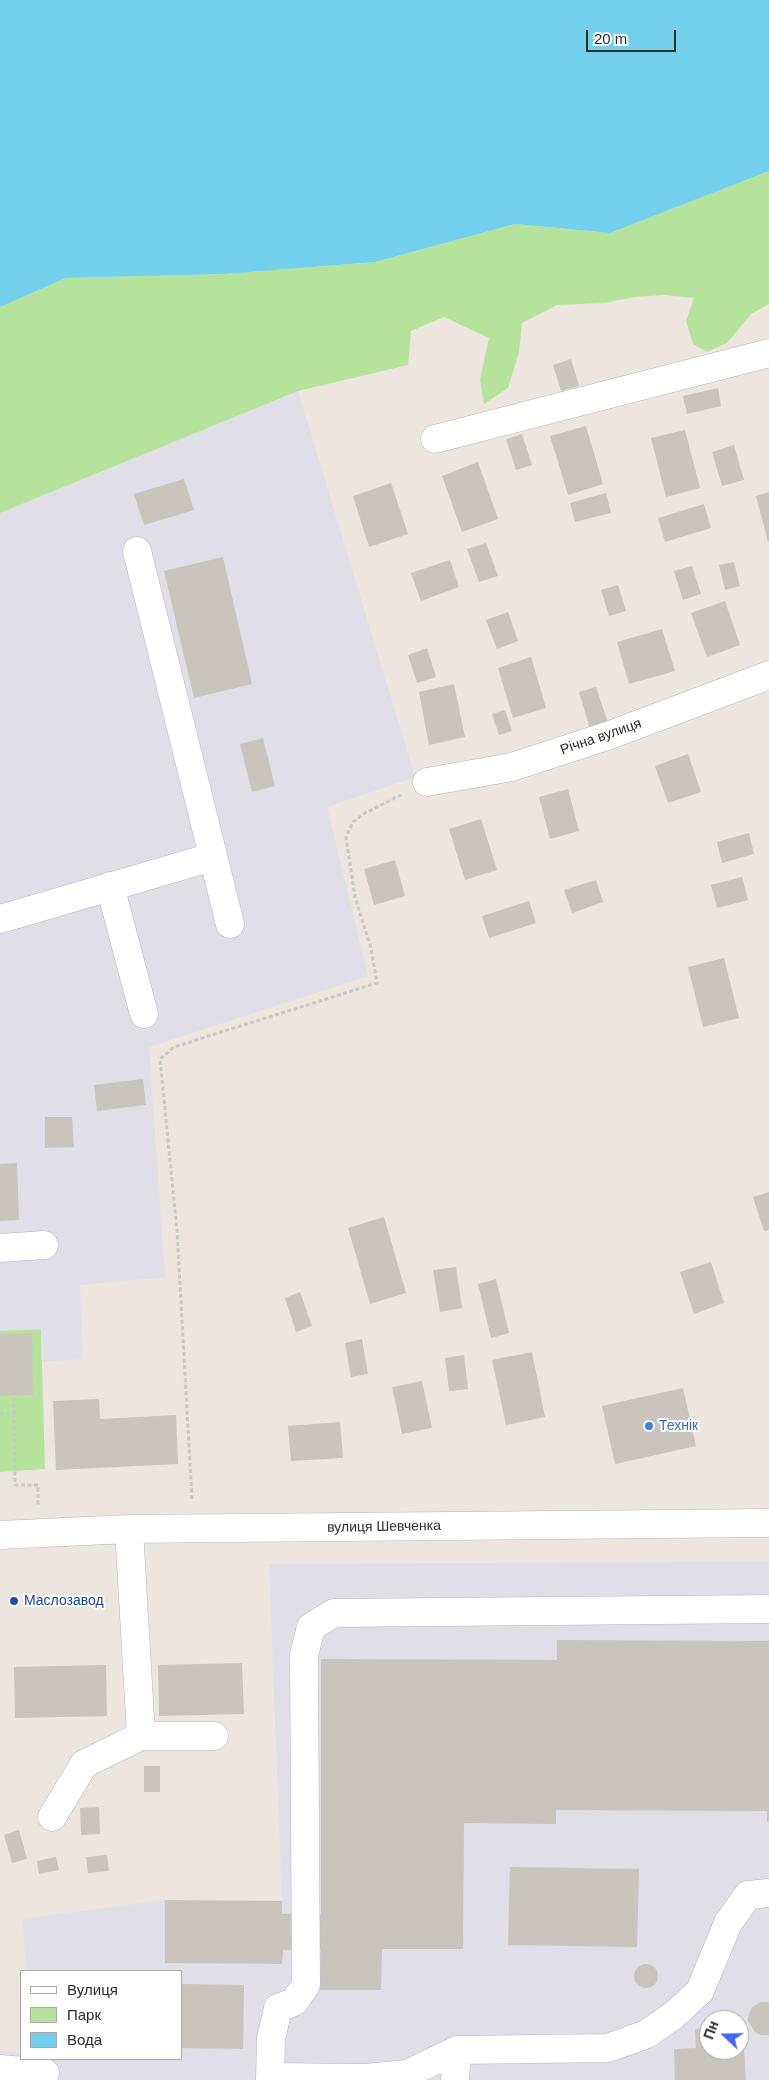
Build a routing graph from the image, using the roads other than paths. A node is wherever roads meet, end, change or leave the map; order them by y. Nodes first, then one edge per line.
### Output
1 (769, 352) edge
2 (435, 439) dead end
3 (137, 552) dead end
4 (769, 675) edge
5 (427, 782) road end
6 (212, 857) junction
7 (110, 886) junction
8 (0, 918) edge
9 (230, 924) dead end
10 (144, 1014) dead end
11 (44, 1245) dead end
12 (0, 1248) edge
13 (769, 1523) edge
14 (129, 1529) junction
15 (0, 1535) edge
16 (769, 1609) edge
17 (141, 1736) junction
18 (214, 1736) dead end
19 (52, 1817) dead end
20 (769, 1893) edge
21 (457, 2050) junction
22 (0, 2069) edge
23 (45, 2073) dead end
24 (270, 2079) edge
25 (455, 2080) edge

1 - 2 street
3 - 6 street
4 - 5 street, Річна вулиця
6 - 7 street
6 - 9 street
7 - 8 street
7 - 10 street
11 - 12 street
13 - 14 street, вулиця Шевченка
14 - 15 street, вулиця Шевченка
14 - 17 street
16 - 24 street
17 - 18 street
17 - 19 street
20 - 21 street
21 - 24 street
21 - 25 street
22 - 23 street

